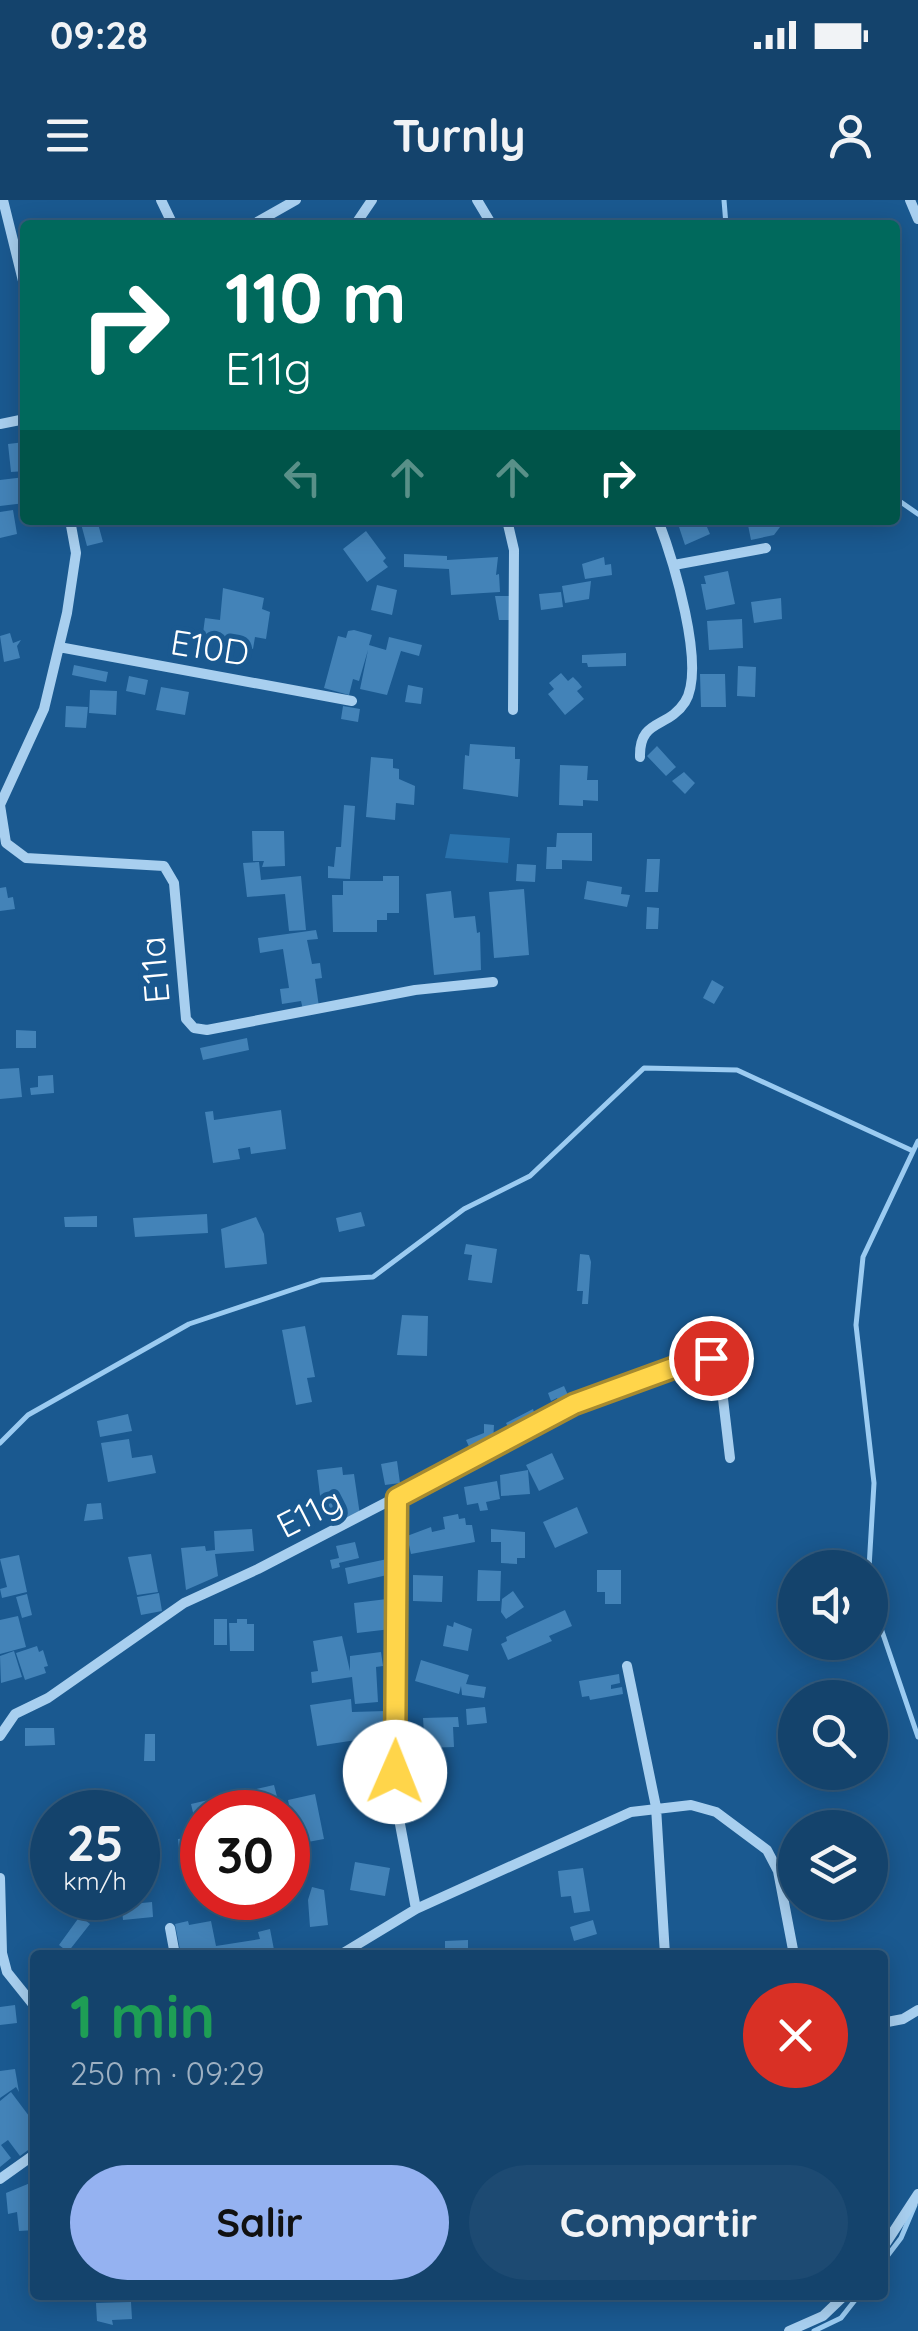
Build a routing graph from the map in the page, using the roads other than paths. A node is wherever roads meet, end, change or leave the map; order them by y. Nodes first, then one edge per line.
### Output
1 (3, 200) edge
2 (296, 200) edge
3 (910, 200) edge
4 (918, 219) edge
5 (261, 220) edge
6 (20, 269) edge
7 (71, 525) edge
8 (508, 525) edge
9 (660, 525) edge
10 (766, 548) dead end
11 (674, 565) junction
12 (59, 647) junction
13 (352, 701) dead end
14 (514, 710) dead end
15 (640, 757) dead end
16 (0, 805) edge
17 (493, 982) dead end
18 (730, 1458) dead end
19 (397, 1498) junction
20 (628, 1666) dead end
21 (0, 1732) edge
22 (656, 1806) junction
23 (0, 1878) edge
24 (416, 1909) junction
25 (170, 1928) dead end
26 (175, 1950) edge
27 (348, 1950) edge
28 (665, 1950) edge
29 (793, 1950) edge
30 (30, 2001) edge
31 (918, 2010) edge
32 (888, 2022) edge
33 (30, 2158) edge
34 (0, 2179) edge
35 (918, 2194) edge
36 (888, 2240) edge
37 (840, 2300) edge
38 (789, 2331) edge

1 - 6 street
2 - 5 street
3 - 4 street
7 - 12 street
8 - 14 street
9 - 11 street
10 - 11 street
11 - 15 street
12 - 13 street, E10D
12 - 16 street
16 - 17 street, E11a
18 - 19 street, E11g
19 - 21 street, E11g
19 - 24 street
20 - 22 street
22 - 24 street
22 - 28 street
22 - 29 street
23 - 30 street
24 - 27 street
25 - 26 street
31 - 32 street
33 - 34 street
35 - 36 street
37 - 38 street

